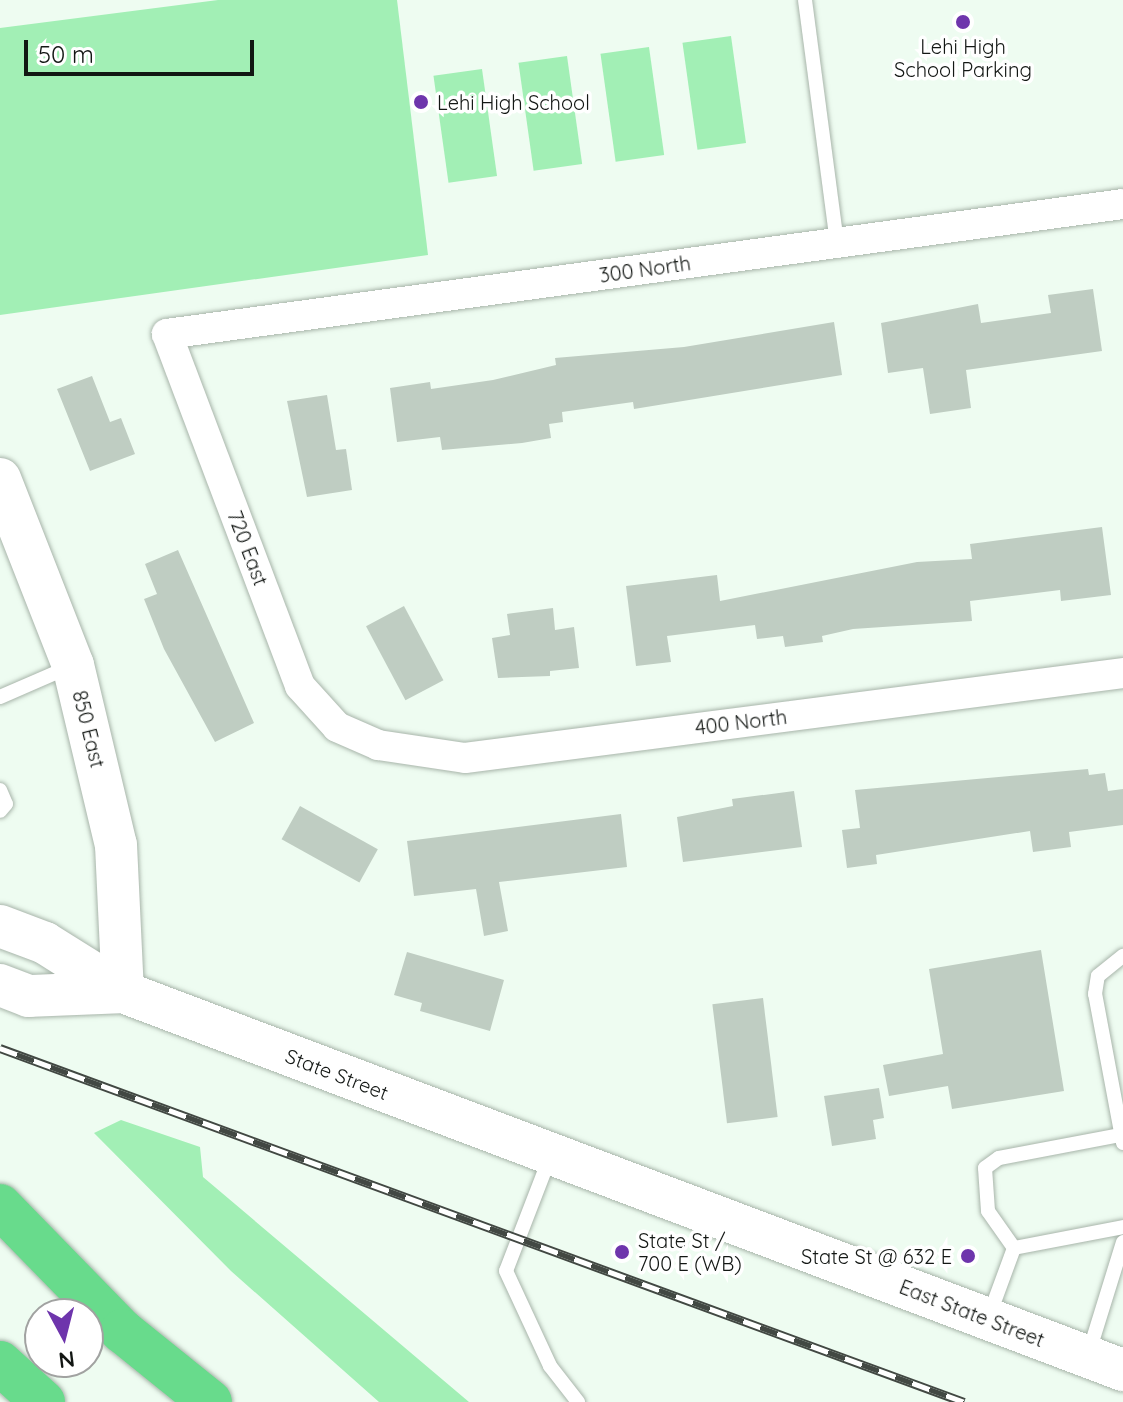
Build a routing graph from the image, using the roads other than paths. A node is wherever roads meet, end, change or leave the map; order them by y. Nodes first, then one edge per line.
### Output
1 (805, 0) edge
2 (1123, 204) edge
3 (837, 243) junction
4 (167, 334) joint
5 (3, 495) edge
6 (73, 665) junction
7 (1123, 673) edge
8 (0, 697) edge
9 (360, 737) joint
10 (0, 790) edge
11 (0, 811) edge
12 (0, 926) edge
13 (1123, 956) edge
14 (0, 985) edge
15 (123, 992) junction
16 (1122, 1140) edge
17 (551, 1157) junction
18 (0, 1206) edge
19 (1123, 1227) edge
20 (1123, 1242) edge
21 (1014, 1248) junction
22 (988, 1319) junction
23 (0, 1363) edge
24 (1105, 1363) edge
25 (43, 1402) edge
26 (210, 1402) edge
27 (578, 1402) edge

1 - 3 lane
2 - 3 street, 300 North
3 - 4 street, 300 North
4 - 9 street, 720 East
5 - 6 main road, 850 East
6 - 8 lane
6 - 15 main road, 850 East
7 - 9 street, 400 North
10 - 11 lane
12 - 15 main road, State Street
13 - 16 lane
14 - 15 main road, State Street
15 - 17 main road, State Street
16 - 21 lane
17 - 22 main road, East State Street
17 - 27 lane
18 - 26 highway
19 - 21 lane
20 - 24 lane
21 - 22 lane
22 - 24 main road, East State Street
23 - 25 highway

